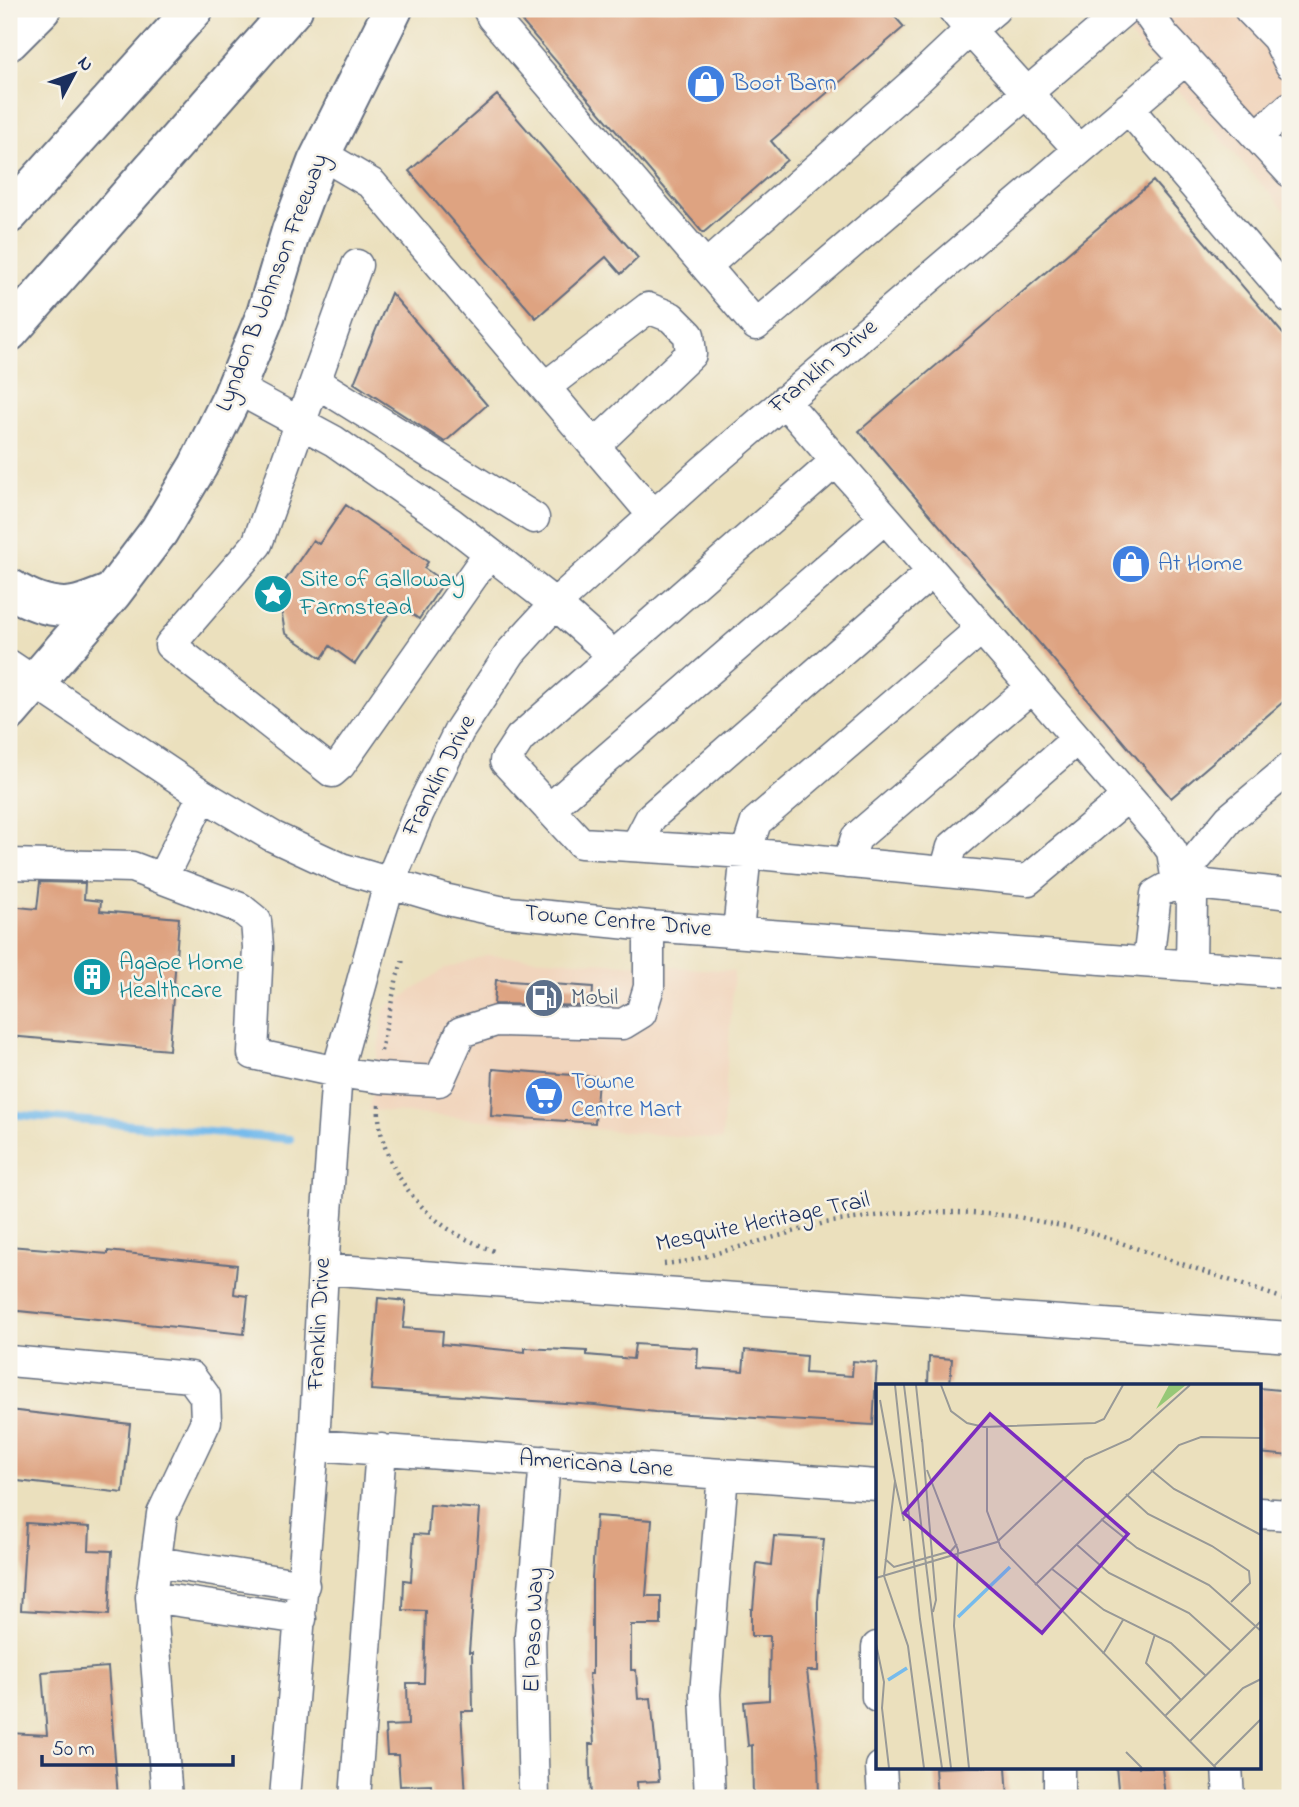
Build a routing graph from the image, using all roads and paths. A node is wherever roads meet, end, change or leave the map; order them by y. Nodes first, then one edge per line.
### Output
1 (41, 9) edge
2 (194, 9) edge
3 (293, 9) edge
4 (393, 9) edge
5 (488, 9) edge
6 (995, 9) edge
7 (1125, 9) edge
8 (1145, 9) edge
9 (1249, 9) edge
10 (962, 19) edge
11 (1283, 35) edge
12 (9, 41) edge
13 (1186, 59) junction
14 (1290, 64) edge
15 (1027, 92) junction
16 (1290, 107) edge
17 (1128, 108) junction
18 (1257, 136) junction
19 (1079, 150) junction
20 (321, 154) junction
21 (1290, 172) edge
22 (9, 214) edge
23 (356, 265) dead end
24 (706, 266) junction
25 (1290, 298) edge
26 (9, 332) edge
27 (316, 382) junction
28 (545, 387) junction
29 (236, 388) junction
30 (784, 401) junction
31 (302, 423) junction
32 (594, 446) junction
33 (836, 461) junction
34 (474, 481) junction
35 (653, 515) junction
36 (534, 518) dead end
37 (885, 518) junction
38 (451, 523) junction
39 (489, 553) junction
40 (932, 572) junction
41 (9, 588) edge
42 (112, 593) junction
43 (555, 604) junction
44 (981, 629) junction
45 (614, 656) junction
46 (22, 674) edge
47 (1032, 687) junction
48 (9, 712) edge
49 (1077, 738) junction
50 (1290, 768) edge
51 (203, 795) junction
52 (1128, 797) junction
53 (549, 809) junction
54 (636, 846) junction
55 (746, 853) junction
56 (848, 863) junction
57 (9, 864) edge
58 (945, 872) junction
59 (162, 878) junction
60 (1177, 882) junction
61 (389, 884) junction
62 (1290, 894) edge
63 (649, 926) junction
64 (738, 932) junction
65 (404, 960) dead end
66 (1147, 962) junction
67 (1191, 965) junction
68 (1290, 973) edge
69 (337, 1072) junction
70 (380, 1078) junction
71 (503, 1254) dead end
72 (656, 1265) dead end
73 (323, 1269) junction
74 (1290, 1301) edge
75 (1290, 1337) edge
76 (9, 1361) edge
77 (314, 1444) junction
78 (381, 1449) junction
79 (545, 1461) junction
80 (723, 1474) junction
81 (876, 1485) edge
82 (1260, 1513) edge
83 (1290, 1515) edge
84 (156, 1562) junction
85 (304, 1585) junction
86 (151, 1597) junction
87 (301, 1619) junction
88 (881, 1769) edge
89 (1059, 1769) edge
90 (1227, 1769) edge
91 (167, 1798) edge
92 (285, 1798) edge
93 (355, 1798) edge
94 (534, 1798) edge
95 (710, 1798) edge
96 (883, 1798) edge
97 (1059, 1798) edge
98 (1229, 1798) edge

1 - 12 main road
2 - 22 main road
3 - 26 main road
4 - 20 main road, Lyndon B Johnson Freeway
5 - 24 street
6 - 10 street
7 - 15 street
8 - 13 street
9 - 11 street
10 - 15 street
10 - 24 street
11 - 14 street
13 - 17 street, Franklin Drive
13 - 18 street
15 - 19 street
15 - 24 street
16 - 18 street
17 - 19 street, Franklin Drive
17 - 25 street
18 - 21 street
19 - 30 street, Franklin Drive
20 - 28 street
20 - 29 main road, Lyndon B Johnson Freeway
23 - 27 street
27 - 31 street
27 - 34 street
28 - 32 street
28 - 32 street
29 - 31 street
29 - 42 main road, Lyndon B Johnson Freeway
30 - 33 street
30 - 35 street, Franklin Drive
31 - 38 street
31 - 39 street
32 - 35 street
33 - 37 street
33 - 45 street
34 - 36 street
34 - 38 street
35 - 43 street, Franklin Drive
37 - 40 street
37 - 53 street
38 - 39 street
39 - 43 street
40 - 44 street
40 - 54 street
41 - 42 main road
42 - 46 main road, Lyndon B Johnson Freeway
43 - 45 street
43 - 61 street, Franklin Drive
44 - 47 street
44 - 55 street
45 - 53 street
46 - 48 main road, Lyndon B Johnson Freeway
46 - 51 street, Towne Centre Drive
47 - 49 street
47 - 56 street
49 - 52 street
49 - 58 street
50 - 60 street
51 - 59 street
51 - 61 street, Towne Centre Drive
52 - 58 street
52 - 60 street
53 - 54 street
54 - 55 street
55 - 56 street
55 - 64 street
56 - 58 street
57 - 59 street
59 - 69 street
60 - 62 street
60 - 66 street
60 - 67 street
61 - 63 street, Towne Centre Drive
61 - 69 street, Franklin Drive
63 - 64 street, Towne Centre Drive
63 - 70 street
64 - 66 street, Towne Centre Drive
65 - 70 path
66 - 67 street, Towne Centre Drive
67 - 68 street, Towne Centre Drive
69 - 70 street
69 - 73 street, Franklin Drive
70 - 71 path
72 - 74 path, Mesquite Heritage Trail
73 - 75 street
73 - 77 street, Franklin Drive
76 - 84 street
77 - 78 street, Americana Lane
77 - 85 street, Franklin Drive
78 - 79 street, Americana Lane
78 - 93 street
79 - 80 street, Americana Lane
79 - 94 street, El Paso Way
80 - 81 street, Americana Lane
80 - 95 street
82 - 83 street
84 - 85 street
84 - 86 street
85 - 87 street, Franklin Drive
86 - 87 street
86 - 91 street
87 - 92 street, Franklin Drive
88 - 96 street
89 - 97 street
90 - 98 street

